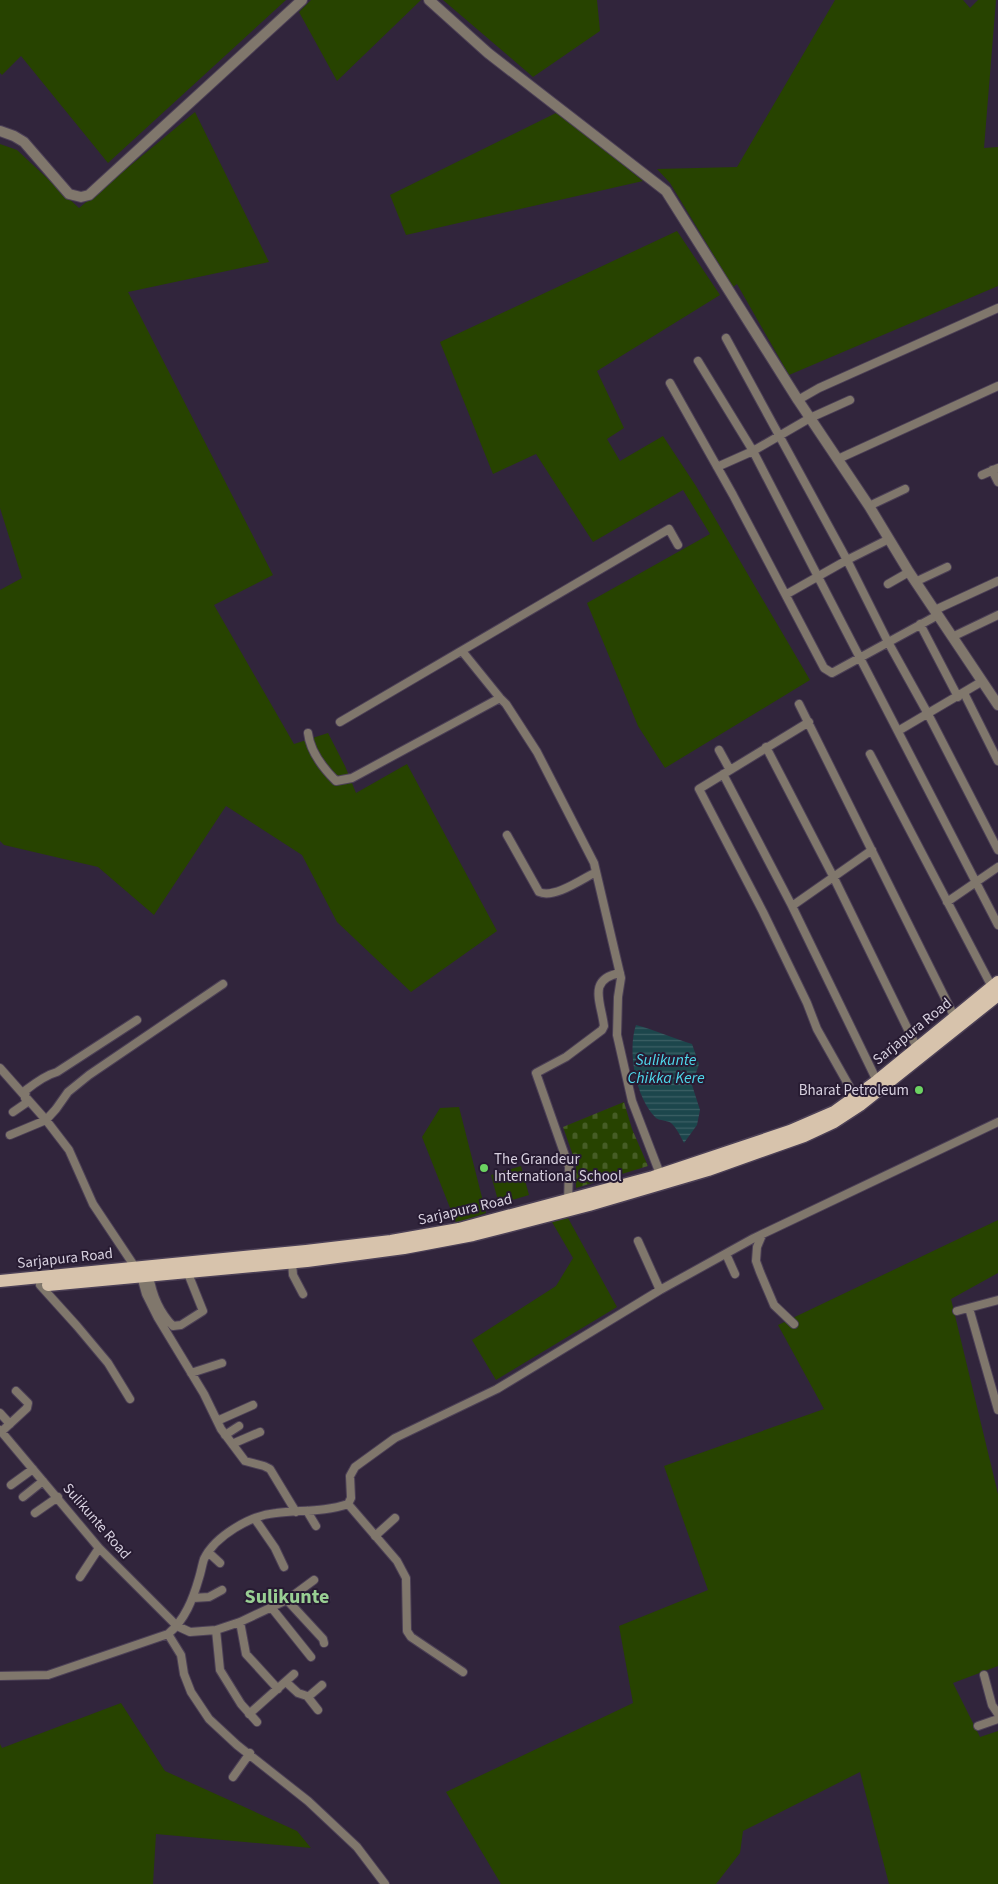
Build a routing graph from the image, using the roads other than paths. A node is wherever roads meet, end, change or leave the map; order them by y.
1 (302, 0) edge
2 (429, 0) edge
3 (0, 131) edge
4 (998, 308) edge
5 (726, 338) dead end
6 (698, 361) dead end
7 (670, 382) dead end
8 (998, 386) edge
9 (798, 400) junction
10 (850, 400) dead end
11 (810, 418) junction
12 (780, 436) junction
13 (753, 451) junction
14 (838, 459) junction
15 (717, 467) junction
16 (995, 469) edge
17 (982, 475) dead end
18 (998, 482) edge
19 (905, 489) dead end
20 (869, 506) junction
21 (889, 538) junction
22 (678, 545) dead end
23 (847, 560) junction
24 (947, 567) dead end
25 (909, 572) junction
26 (818, 577) junction
27 (998, 581) edge
28 (915, 582) junction
29 (888, 584) dead end
30 (787, 594) junction
31 (936, 612) junction
32 (998, 614) edge
33 (920, 624) junction
34 (952, 637) junction
35 (888, 642) junction
36 (462, 651) junction
37 (860, 657) junction
38 (981, 682) junction
39 (961, 695) junction
40 (500, 698) junction
41 (800, 704) dead end
42 (998, 705) edge
43 (928, 714) junction
44 (340, 722) dead end
45 (809, 722) junction
46 (898, 731) junction
47 (308, 733) dead end
48 (766, 746) junction
49 (719, 750) dead end
50 (870, 754) dead end
51 (998, 761) edge
52 (727, 772) junction
53 (507, 834) dead end
54 (872, 850) junction
55 (998, 850) edge
56 (998, 867) edge
57 (596, 872) junction
58 (834, 878) junction
59 (976, 881) junction
60 (947, 902) junction
61 (792, 906) junction
62 (998, 925) edge
63 (620, 973) junction
64 (223, 984) dead end
65 (996, 988) edge
66 (955, 1018) junction
67 (137, 1020) dead end
68 (919, 1052) junction
69 (0, 1068) edge
70 (877, 1081) junction
71 (27, 1100) junction
72 (857, 1101) junction
73 (13, 1112) dead end
74 (46, 1120) junction
75 (998, 1122) edge
76 (10, 1135) dead end
77 (660, 1174) junction
78 (568, 1205) junction
79 (762, 1235) junction
80 (638, 1241) dead end
81 (726, 1254) junction
82 (292, 1262) junction
83 (187, 1271) junction
84 (142, 1273) junction
85 (735, 1274) dead end
86 (0, 1281) edge
87 (40, 1285) junction
88 (0, 1289) edge
89 (660, 1290) junction
90 (303, 1294) dead end
91 (998, 1302) edge
92 (969, 1308) junction
93 (956, 1311) dead end
94 (794, 1324) dead end
95 (222, 1363) dead end
96 (191, 1373) junction
97 (16, 1391) dead end
98 (130, 1399) dead end
99 (253, 1405) dead end
100 (998, 1410) edge
101 (0, 1413) edge
102 (217, 1421) junction
103 (10, 1424) junction
104 (239, 1426) dead end
105 (1, 1431) edge
106 (260, 1432) dead end
107 (225, 1435) junction
108 (232, 1444) junction
109 (33, 1469) junction
110 (44, 1481) junction
111 (11, 1485) dead end
112 (23, 1497) dead end
113 (58, 1497) junction
114 (348, 1504) junction
115 (307, 1511) junction
116 (296, 1512) junction
117 (35, 1513) dead end
118 (395, 1518) dead end
119 (255, 1519) junction
120 (316, 1526) dead end
121 (375, 1536) junction
122 (99, 1548) junction
123 (208, 1552) junction
124 (220, 1562) dead end
125 (284, 1567) dead end
126 (80, 1576) dead end
127 (314, 1580) dead end
128 (222, 1590) dead end
129 (193, 1598) junction
130 (326, 1598) dead end
131 (287, 1600) junction
132 (271, 1607) junction
133 (240, 1622) junction
134 (177, 1626) junction
135 (216, 1630) junction
136 (168, 1634) junction
137 (324, 1643) dead end
138 (311, 1657) dead end
139 (463, 1672) dead end
140 (294, 1674) dead end
141 (984, 1675) dead end
142 (0, 1676) edge
143 (286, 1682) junction
144 (322, 1685) dead end
145 (278, 1689) junction
146 (308, 1697) junction
147 (318, 1710) dead end
148 (249, 1714) junction
149 (998, 1714) edge
150 (998, 1719) edge
151 (257, 1722) dead end
152 (978, 1726) dead end
153 (250, 1753) junction
154 (233, 1777) dead end
155 (386, 1884) edge

1 - 3 street
2 - 9 street
4 - 9 street
5 - 12 street
6 - 13 street
7 - 15 street
8 - 14 street
9 - 11 street
10 - 11 street
11 - 12 street
11 - 14 street
12 - 13 street
12 - 23 street
13 - 15 street
13 - 26 street
14 - 20 street
15 - 30 street
16 - 17 street
16 - 18 street
19 - 20 street
20 - 21 street
21 - 23 street
21 - 25 street
22 - 36 street
23 - 26 street
23 - 35 street
24 - 28 street
25 - 28 street
25 - 29 street
26 - 30 street
26 - 37 street
27 - 31 street
28 - 31 street
30 - 37 street
31 - 33 street
31 - 34 street
32 - 34 street
33 - 35 street
33 - 39 street
34 - 38 street
35 - 37 street
35 - 43 street
36 - 40 street
36 - 44 street
37 - 46 street
38 - 39 street
38 - 42 street
39 - 43 street
39 - 51 street
40 - 47 street
40 - 57 street
41 - 45 street
43 - 46 street
43 - 55 street
45 - 48 street
45 - 54 street
46 - 59 street
48 - 52 street
48 - 58 street
49 - 52 street
50 - 60 street
52 - 61 street
52 - 72 street
53 - 57 street
54 - 58 street
54 - 66 street
56 - 59 street
57 - 63 street
58 - 61 street
58 - 68 street
59 - 60 street
59 - 62 street
60 - 65 street
61 - 70 street
63 - 77 street
63 - 78 street
64 - 74 street
65 - 66 main road, Sarjapura Road
65 - 68 main road, Sarjapura Road
66 - 68 main road, Sarjapura Road
67 - 71 street
68 - 70 main road, Sarjapura Road
68 - 72 main road, Sarjapura Road
69 - 71 street
70 - 72 main road, Sarjapura Road
71 - 73 street
71 - 74 street
72 - 77 main road, Sarjapura Road
72 - 78 main road, Sarjapura Road
74 - 76 street
74 - 84 street
75 - 79 street
77 - 78 main road, Sarjapura Road
78 - 82 main road, Sarjapura Road
78 - 84 main road, Sarjapura Road
79 - 81 street
79 - 94 street
80 - 89 street
81 - 85 street
81 - 89 street
82 - 83 main road, Sarjapura Road
82 - 90 street
83 - 84 main road, Sarjapura Road
83 - 84 street
84 - 86 main road, Sarjapura Road
84 - 87 main road, Sarjapura Road
84 - 96 street
87 - 88 main road, Sarjapura Road
87 - 98 street
89 - 114 street
91 - 92 street
92 - 93 street
92 - 100 street
95 - 96 street
96 - 102 street
97 - 103 street
99 - 102 street
101 - 103 street
102 - 107 street
103 - 105 street
104 - 107 street
105 - 109 street, Sulikunte Road
106 - 108 street
107 - 108 street
108 - 116 street
109 - 110 street, Sulikunte Road
109 - 111 street
110 - 112 street
110 - 113 street, Sulikunte Road
113 - 117 street
113 - 122 street, Sulikunte Road
114 - 115 street
114 - 121 street
115 - 116 street
115 - 120 street
116 - 119 street
118 - 121 street
119 - 123 street
119 - 125 street
121 - 139 street
122 - 126 street
122 - 134 street, Sulikunte Road
123 - 124 street
123 - 129 street
127 - 131 street
128 - 129 street
129 - 134 street
130 - 131 street
131 - 132 street
131 - 137 street
132 - 133 street
132 - 138 street
133 - 135 street
133 - 145 street
134 - 135 street
134 - 136 street
135 - 148 street
136 - 142 street
136 - 153 street
140 - 143 street
141 - 149 street
143 - 145 street
143 - 146 street
144 - 146 street
145 - 148 street
146 - 147 street
148 - 151 street
150 - 152 street
153 - 154 street
153 - 155 street

